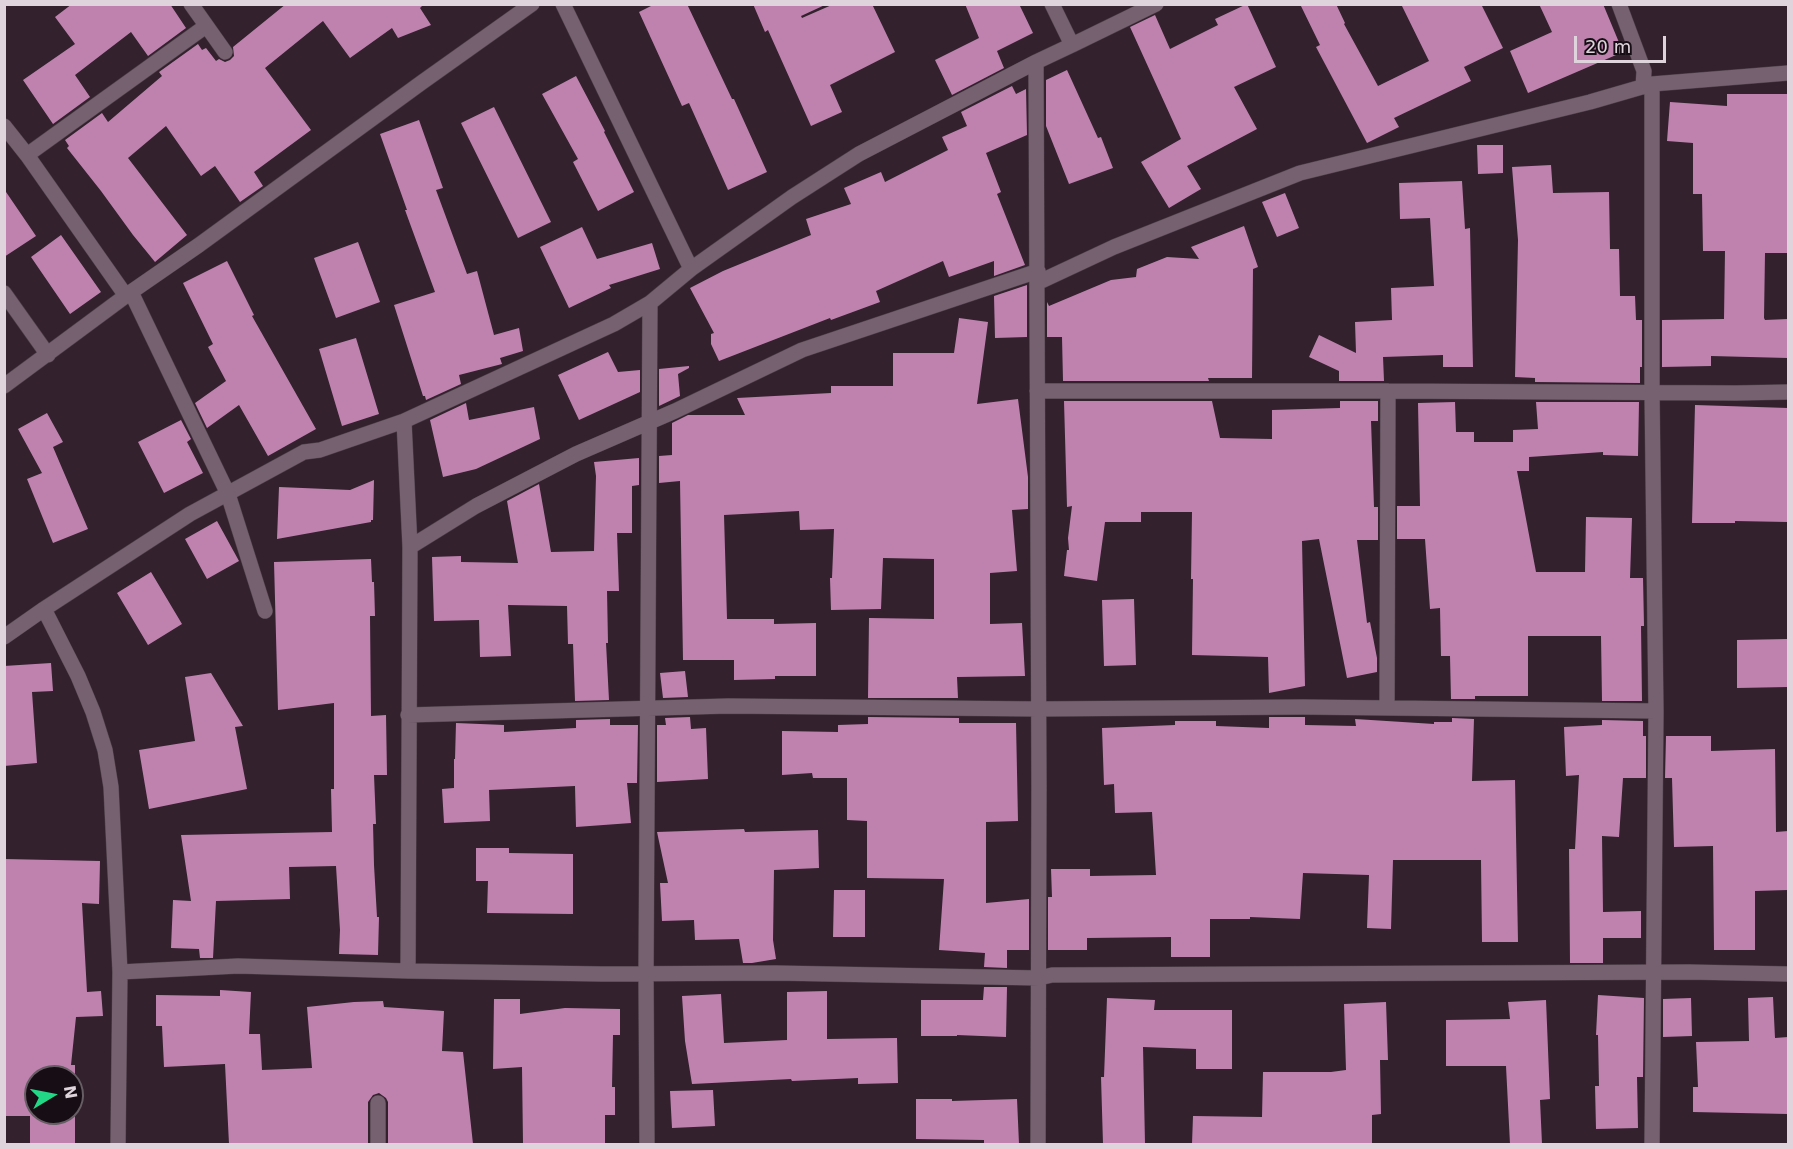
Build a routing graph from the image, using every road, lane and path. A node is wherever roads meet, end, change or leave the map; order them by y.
1 (191, 4) edge
2 (532, 4) edge
3 (563, 4) edge
4 (1052, 4) edge
5 (1156, 4) edge
6 (1618, 4) edge
7 (206, 26) junction
8 (1072, 45) junction
9 (225, 52) dead end
10 (1036, 62) junction
11 (1788, 73) edge
12 (1647, 85) junction
13 (4, 126) edge
14 (27, 154) junction
15 (691, 269) junction
16 (1038, 277) junction
17 (4, 293) edge
18 (129, 294) junction
19 (650, 303) junction
20 (48, 355) junction
21 (4, 386) edge
22 (1037, 391) junction
23 (1388, 391) junction
24 (1652, 392) junction
25 (1788, 392) edge
26 (404, 421) junction
27 (649, 423) junction
28 (228, 494) junction
29 (410, 547) junction
30 (44, 609) junction
31 (265, 611) dead end
32 (4, 638) edge
33 (648, 708) junction
34 (1386, 708) junction
35 (1038, 709) junction
36 (1656, 711) junction
37 (408, 715) junction
38 (408, 970) junction
39 (120, 972) junction
40 (1654, 972) junction
41 (646, 974) junction
42 (1788, 974) edge
43 (1039, 978) junction
44 (378, 1103) dead end
45 (118, 1144) edge
46 (378, 1144) edge
47 (647, 1144) edge
48 (1038, 1144) edge
49 (1652, 1144) edge

1 - 7 street
2 - 18 street
3 - 15 street
4 - 8 street
5 - 8 street
6 - 12 street
7 - 9 street
7 - 14 street
8 - 10 street
10 - 15 street
10 - 16 street
11 - 12 street
12 - 16 street
12 - 24 street
13 - 14 street
14 - 18 street
15 - 19 street
16 - 22 street
16 - 27 street
17 - 20 street
18 - 20 street
18 - 28 street
19 - 26 street
19 - 27 street
20 - 21 street
22 - 23 street
22 - 35 street
23 - 24 street
23 - 34 street
24 - 25 street
24 - 36 street
26 - 28 street
26 - 29 street
27 - 29 street
27 - 33 street
28 - 30 street
28 - 31 street
29 - 37 street
30 - 32 street
30 - 39 street
33 - 35 street
33 - 37 street
33 - 41 street
34 - 35 street
34 - 36 street
35 - 43 street
36 - 40 street
37 - 38 street
38 - 39 street
38 - 41 street
39 - 45 street
40 - 42 street
40 - 43 street
40 - 49 street
41 - 43 street
41 - 47 street
43 - 48 street
44 - 46 street

